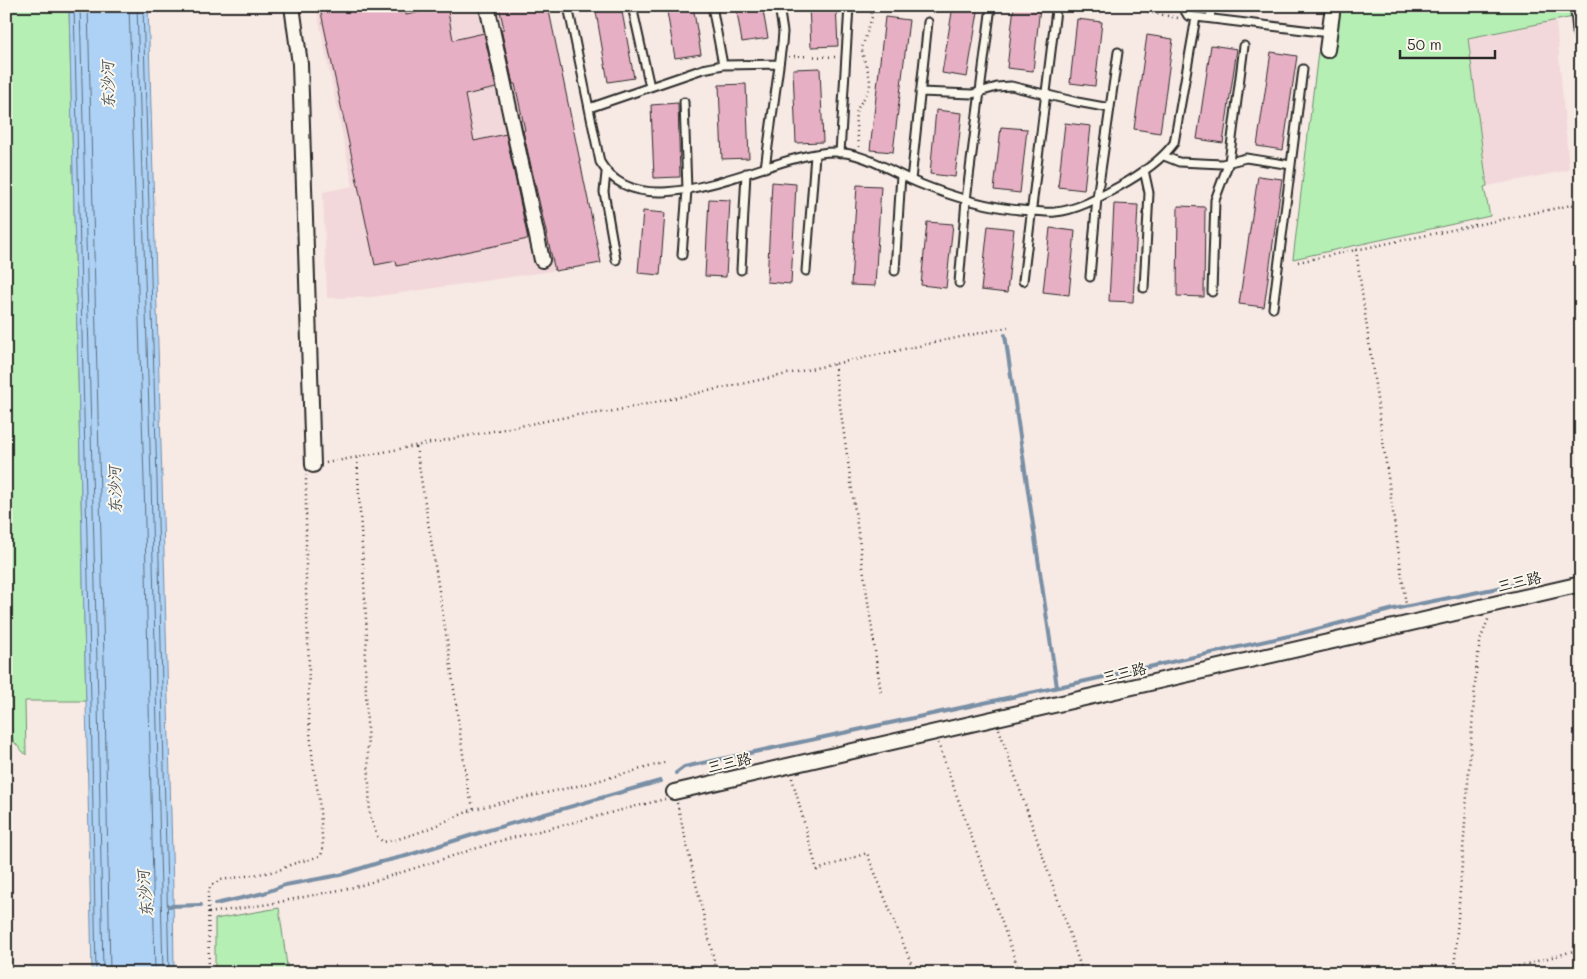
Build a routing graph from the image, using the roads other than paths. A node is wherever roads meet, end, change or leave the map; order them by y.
1 (292, 6) edge
2 (487, 6) edge
3 (568, 6) edge
4 (632, 6) edge
5 (712, 6) edge
6 (779, 6) edge
7 (850, 6) edge
8 (991, 6) edge
9 (1182, 6) edge
10 (1212, 6) edge
11 (1333, 6) edge
12 (1578, 6) edge
13 (1056, 10) dead end
14 (1192, 16) junction
15 (1210, 18) junction
16 (928, 22) dead end
17 (1329, 33) junction
18 (1581, 36) edge
19 (1244, 46) dead end
20 (1327, 50) dead end
21 (1118, 52) dead end
22 (780, 64) junction
23 (723, 65) junction
24 (1303, 69) dead end
25 (650, 87) junction
26 (920, 92) junction
27 (980, 92) junction
28 (1046, 95) junction
29 (684, 102) dead end
30 (589, 108) junction
31 (1110, 108) junction
32 (840, 153) junction
33 (815, 155) junction
34 (1164, 156) junction
35 (1229, 162) junction
36 (1291, 165) junction
37 (765, 168) junction
38 (1144, 170) junction
39 (606, 173) junction
40 (746, 173) junction
41 (901, 175) junction
42 (911, 180) junction
43 (687, 190) junction
44 (1097, 198) junction
45 (966, 200) junction
46 (1031, 211) junction
47 (682, 255) dead end
48 (542, 260) dead end
49 (616, 260) dead end
50 (741, 270) dead end
51 (806, 271) dead end
52 (895, 271) dead end
53 (1090, 278) dead end
54 (1022, 281) dead end
55 (958, 283) dead end
56 (1144, 288) dead end
57 (1212, 292) dead end
58 (1273, 308) dead end
59 (313, 464) road end
60 (1581, 584) edge
61 (675, 794) road end

1 - 59 street
2 - 48 street
3 - 30 lane
4 - 25 lane
5 - 23 lane
6 - 22 lane
7 - 32 lane
8 - 27 lane
9 - 14 lane
10 - 15 lane
11 - 17 street
12 - 18 street
13 - 28 lane
14 - 15 lane
14 - 34 lane
15 - 17 lane
16 - 26 lane
17 - 20 street
19 - 35 lane
21 - 31 lane
22 - 23 lane
22 - 37 lane
23 - 25 lane
24 - 36 lane
25 - 30 lane
26 - 27 lane
26 - 42 lane
27 - 28 lane
27 - 45 lane
28 - 31 lane
28 - 46 lane
29 - 43 lane
30 - 39 lane
31 - 44 lane
32 - 33 lane
32 - 41 lane
33 - 37 lane
33 - 51 lane
34 - 35 lane
34 - 38 lane
35 - 36 lane
35 - 57 lane
36 - 58 lane
37 - 40 lane
38 - 44 lane
38 - 56 lane
39 - 43 lane
39 - 49 lane
40 - 43 lane
40 - 50 lane
41 - 42 lane
41 - 52 lane
42 - 45 lane
43 - 47 lane
44 - 46 lane
44 - 53 lane
45 - 46 lane
45 - 55 lane
46 - 54 lane
60 - 61 street, 三三路

